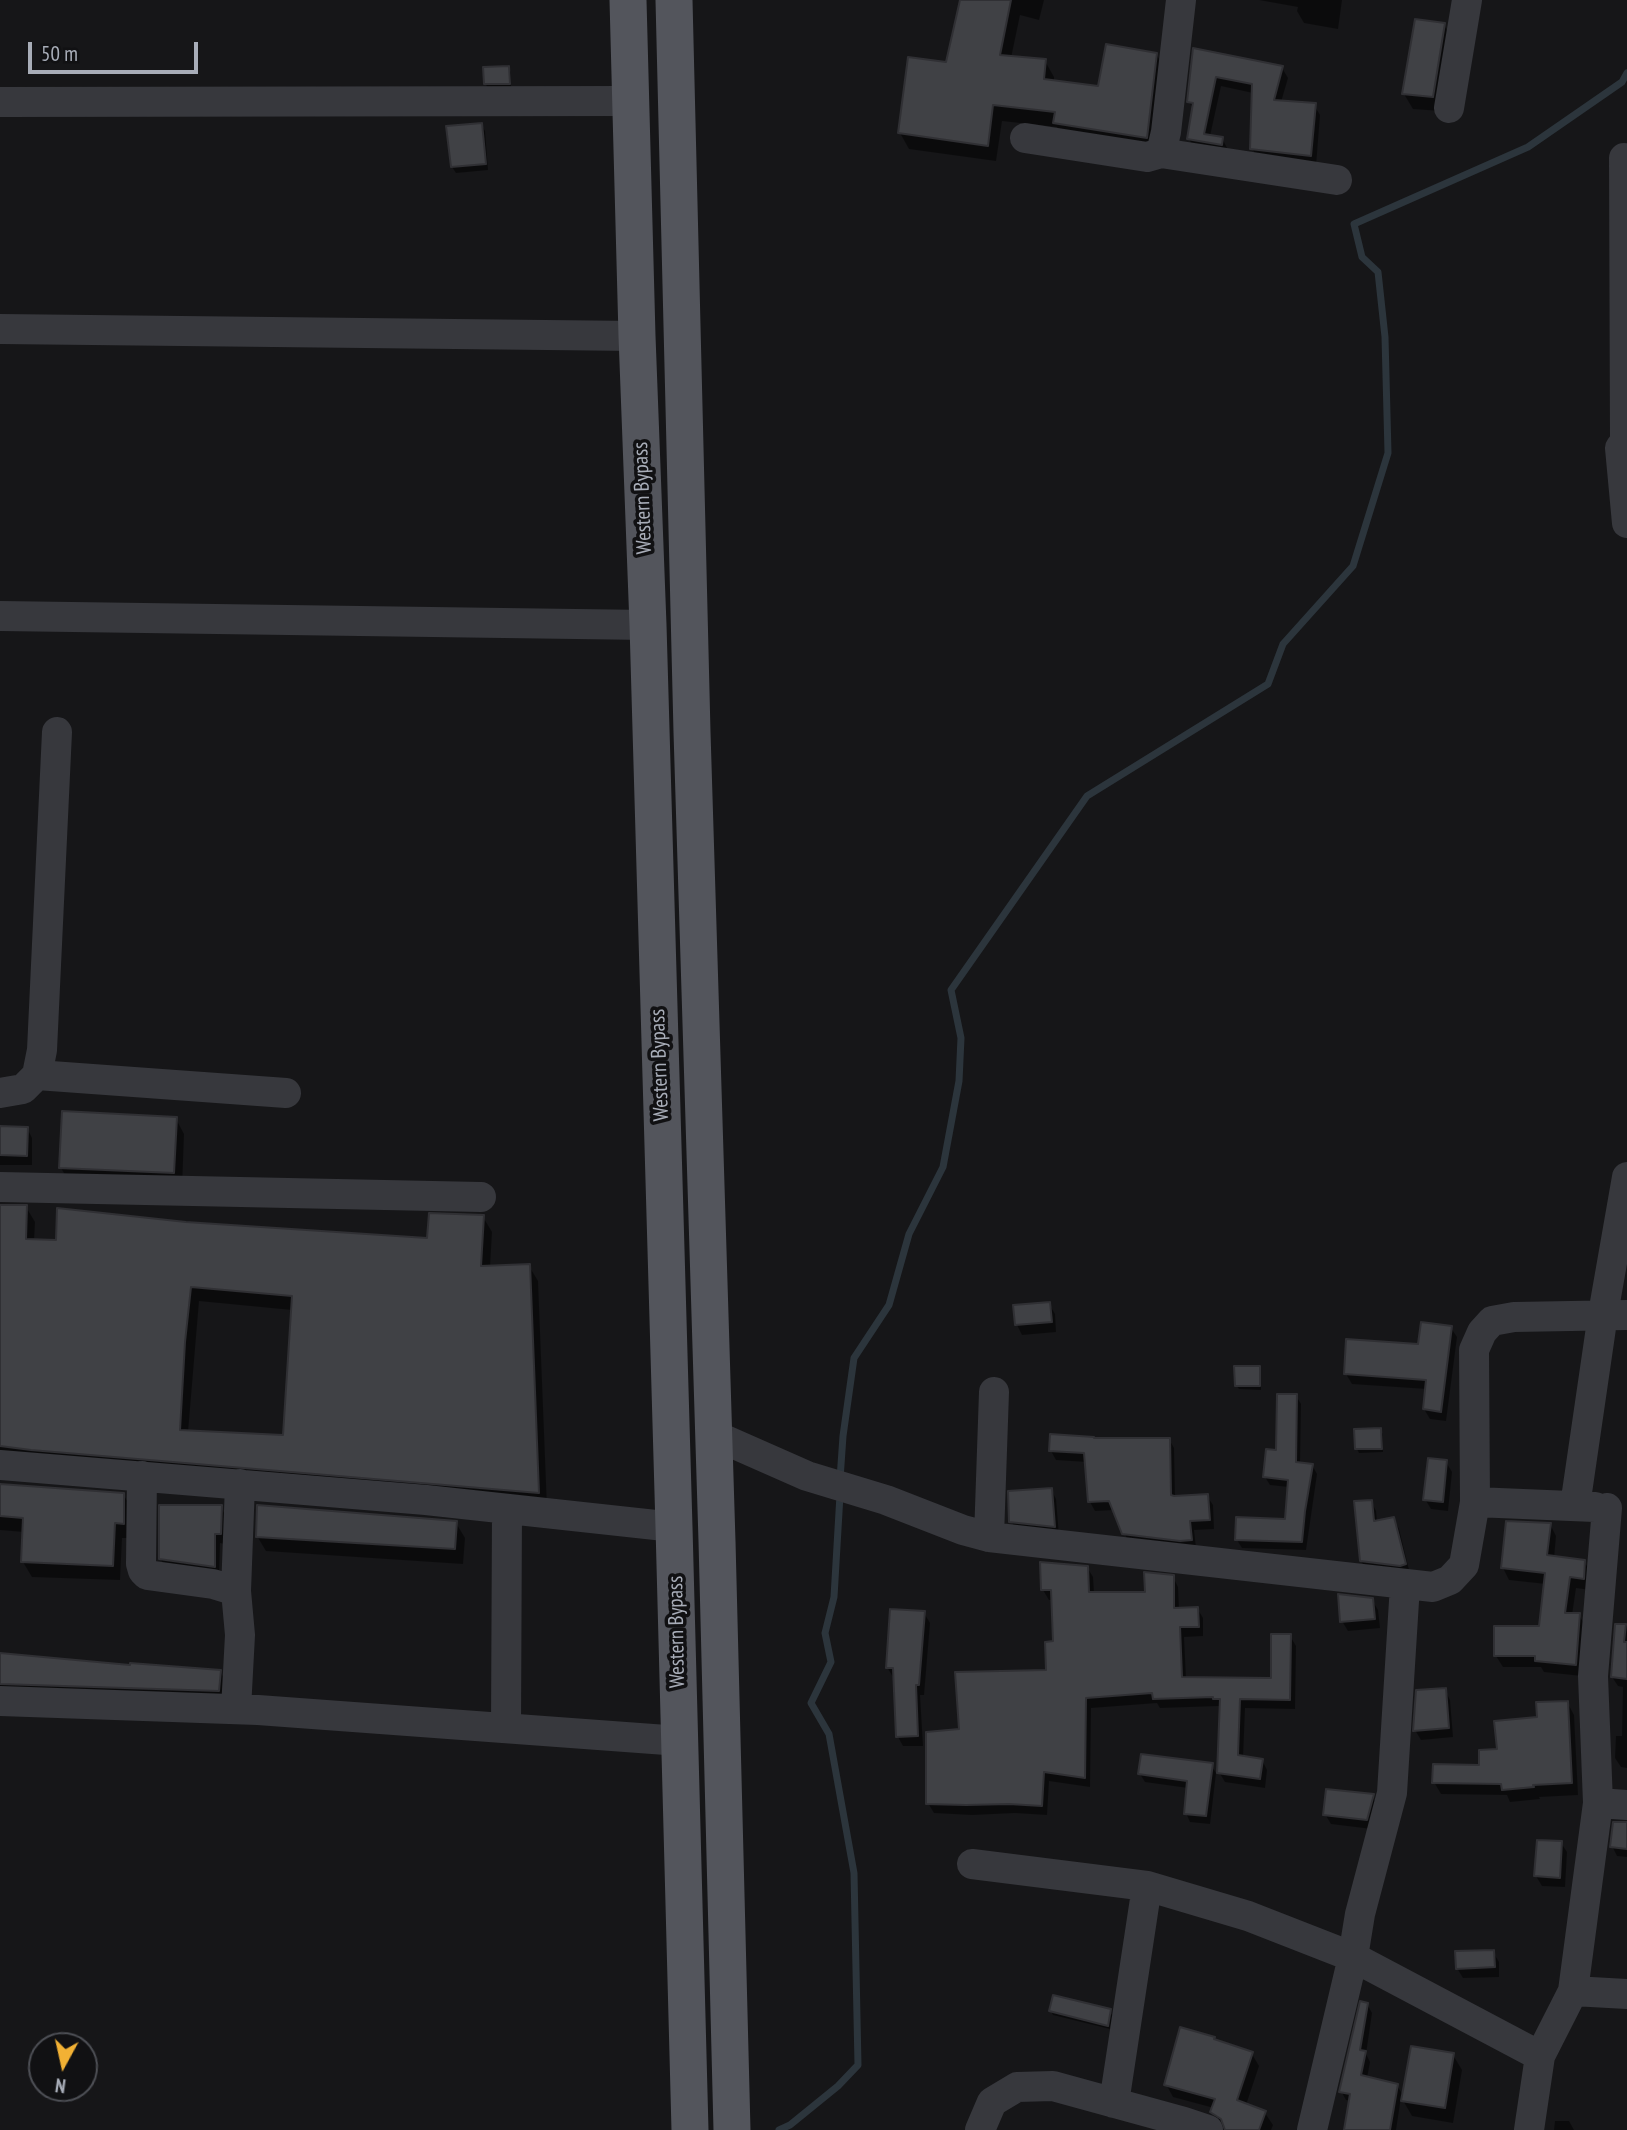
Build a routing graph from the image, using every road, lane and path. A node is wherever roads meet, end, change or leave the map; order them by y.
1 (628, 0) edge
2 (674, 0) edge
3 (1181, 0) edge
4 (1467, 0) edge
5 (631, 101) junction
6 (0, 102) edge
7 (1449, 108) dead end
8 (1025, 138) dead end
9 (1161, 153) junction
10 (1624, 158) dead end
11 (1337, 180) dead end
12 (0, 330) edge
13 (637, 336) junction
14 (1626, 440) edge
15 (1627, 523) edge
16 (0, 616) edge
17 (648, 625) junction
18 (57, 732) dead end
19 (37, 1075) junction
20 (0, 1093) edge
21 (286, 1093) dead end
22 (1627, 1177) edge
23 (0, 1187) edge
24 (481, 1197) dead end
25 (1615, 1315) edge
26 (994, 1392) dead end
27 (714, 1436) junction
28 (0, 1465) edge
29 (142, 1476) junction
30 (240, 1484) junction
31 (1475, 1502) junction
32 (1575, 1506) junction
33 (1617, 1508) edge
34 (507, 1509) junction
35 (674, 1527) junction
36 (989, 1537) junction
37 (1405, 1585) junction
38 (236, 1591) junction
39 (0, 1701) edge
40 (236, 1709) junction
41 (506, 1728) junction
42 (680, 1741) junction
43 (1613, 1804) edge
44 (972, 1864) dead end
45 (1147, 1886) junction
46 (1353, 1958) junction
47 (1573, 1991) junction
48 (1627, 1994) edge
49 (1540, 2056) junction
50 (1114, 2103) junction
51 (732, 2128) edge
52 (688, 2130) edge
53 (981, 2130) edge
54 (1208, 2130) edge
55 (1312, 2130) edge
56 (1529, 2130) edge

1 - 5 main road, Western Bypass
2 - 27 main road, Western Bypass
3 - 9 street
4 - 7 street
5 - 6 street
5 - 13 main road, Western Bypass
8 - 9 street
9 - 11 street
10 - 14 street
12 - 13 street
13 - 17 main road, Western Bypass
14 - 15 street
16 - 17 street
17 - 35 main road, Western Bypass
18 - 19 street
19 - 20 street
19 - 21 street
22 - 25 street
23 - 24 street
25 - 31 street
25 - 32 street
26 - 36 street
27 - 36 street
27 - 51 main road, Western Bypass
28 - 29 street
29 - 30 street
29 - 38 street
30 - 34 street
30 - 38 street
31 - 32 street
31 - 37 street
32 - 33 street
33 - 43 street
34 - 35 street
34 - 41 street
35 - 42 main road, Western Bypass
36 - 37 street
37 - 46 street
38 - 40 street
39 - 40 street
40 - 41 street
41 - 42 street
42 - 52 main road, Western Bypass
43 - 47 street
44 - 45 street
45 - 46 street
45 - 50 street
46 - 49 street
46 - 55 street
47 - 48 street
47 - 49 street
49 - 56 street
50 - 53 street
50 - 54 street

